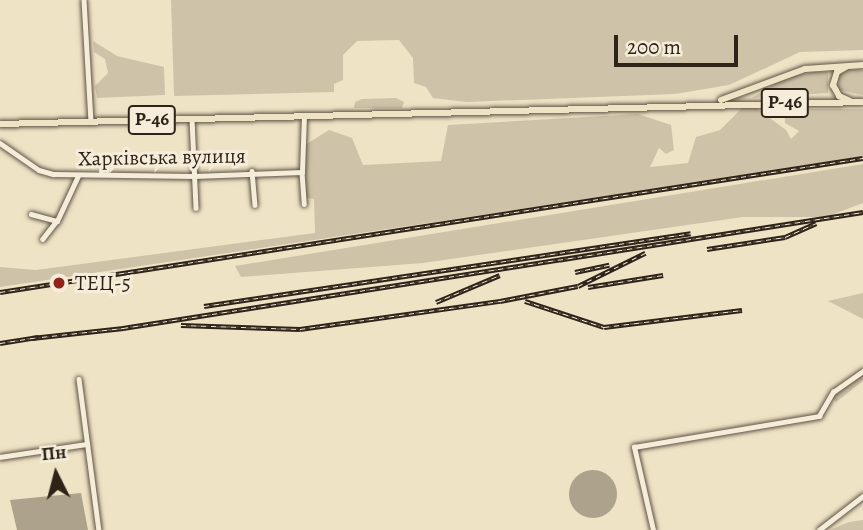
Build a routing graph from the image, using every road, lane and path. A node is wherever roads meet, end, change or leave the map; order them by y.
1 (84, 0) edge
2 (855, 65) junction
3 (863, 65) edge
4 (860, 102) edge
5 (708, 103) junction
6 (304, 115) junction
7 (192, 119) junction
8 (91, 121) junction
9 (0, 124) edge
10 (0, 143) edge
11 (252, 172) junction
12 (302, 172) junction
13 (78, 176) junction
14 (194, 176) junction
15 (304, 204) dead end
16 (255, 205) dead end
17 (196, 208) dead end
18 (31, 214) dead end
19 (57, 221) junction
20 (43, 239) dead end
21 (863, 370) edge
22 (79, 379) dead end
23 (87, 444) junction
24 (0, 457) edge
25 (863, 496) edge
26 (99, 530) edge
27 (653, 530) edge
28 (819, 530) edge

1 - 8 street
2 - 3 main road, Р-46
2 - 4 main road
2 - 5 main road, Р-46
4 - 5 main road, Р-46
5 - 6 main road, Р-46
6 - 7 main road, Р-46
6 - 12 street
7 - 8 main road, Р-46
7 - 14 street
8 - 9 main road, Р-46
10 - 13 street, Харківська вулиця
11 - 12 street, Харківська вулиця
11 - 14 street, Харківська вулиця
11 - 16 street
12 - 15 street
13 - 14 street, Харківська вулиця
13 - 19 street
14 - 17 street
18 - 19 street
19 - 20 street
21 - 27 street
22 - 23 street
23 - 24 street
23 - 26 street
25 - 28 street

